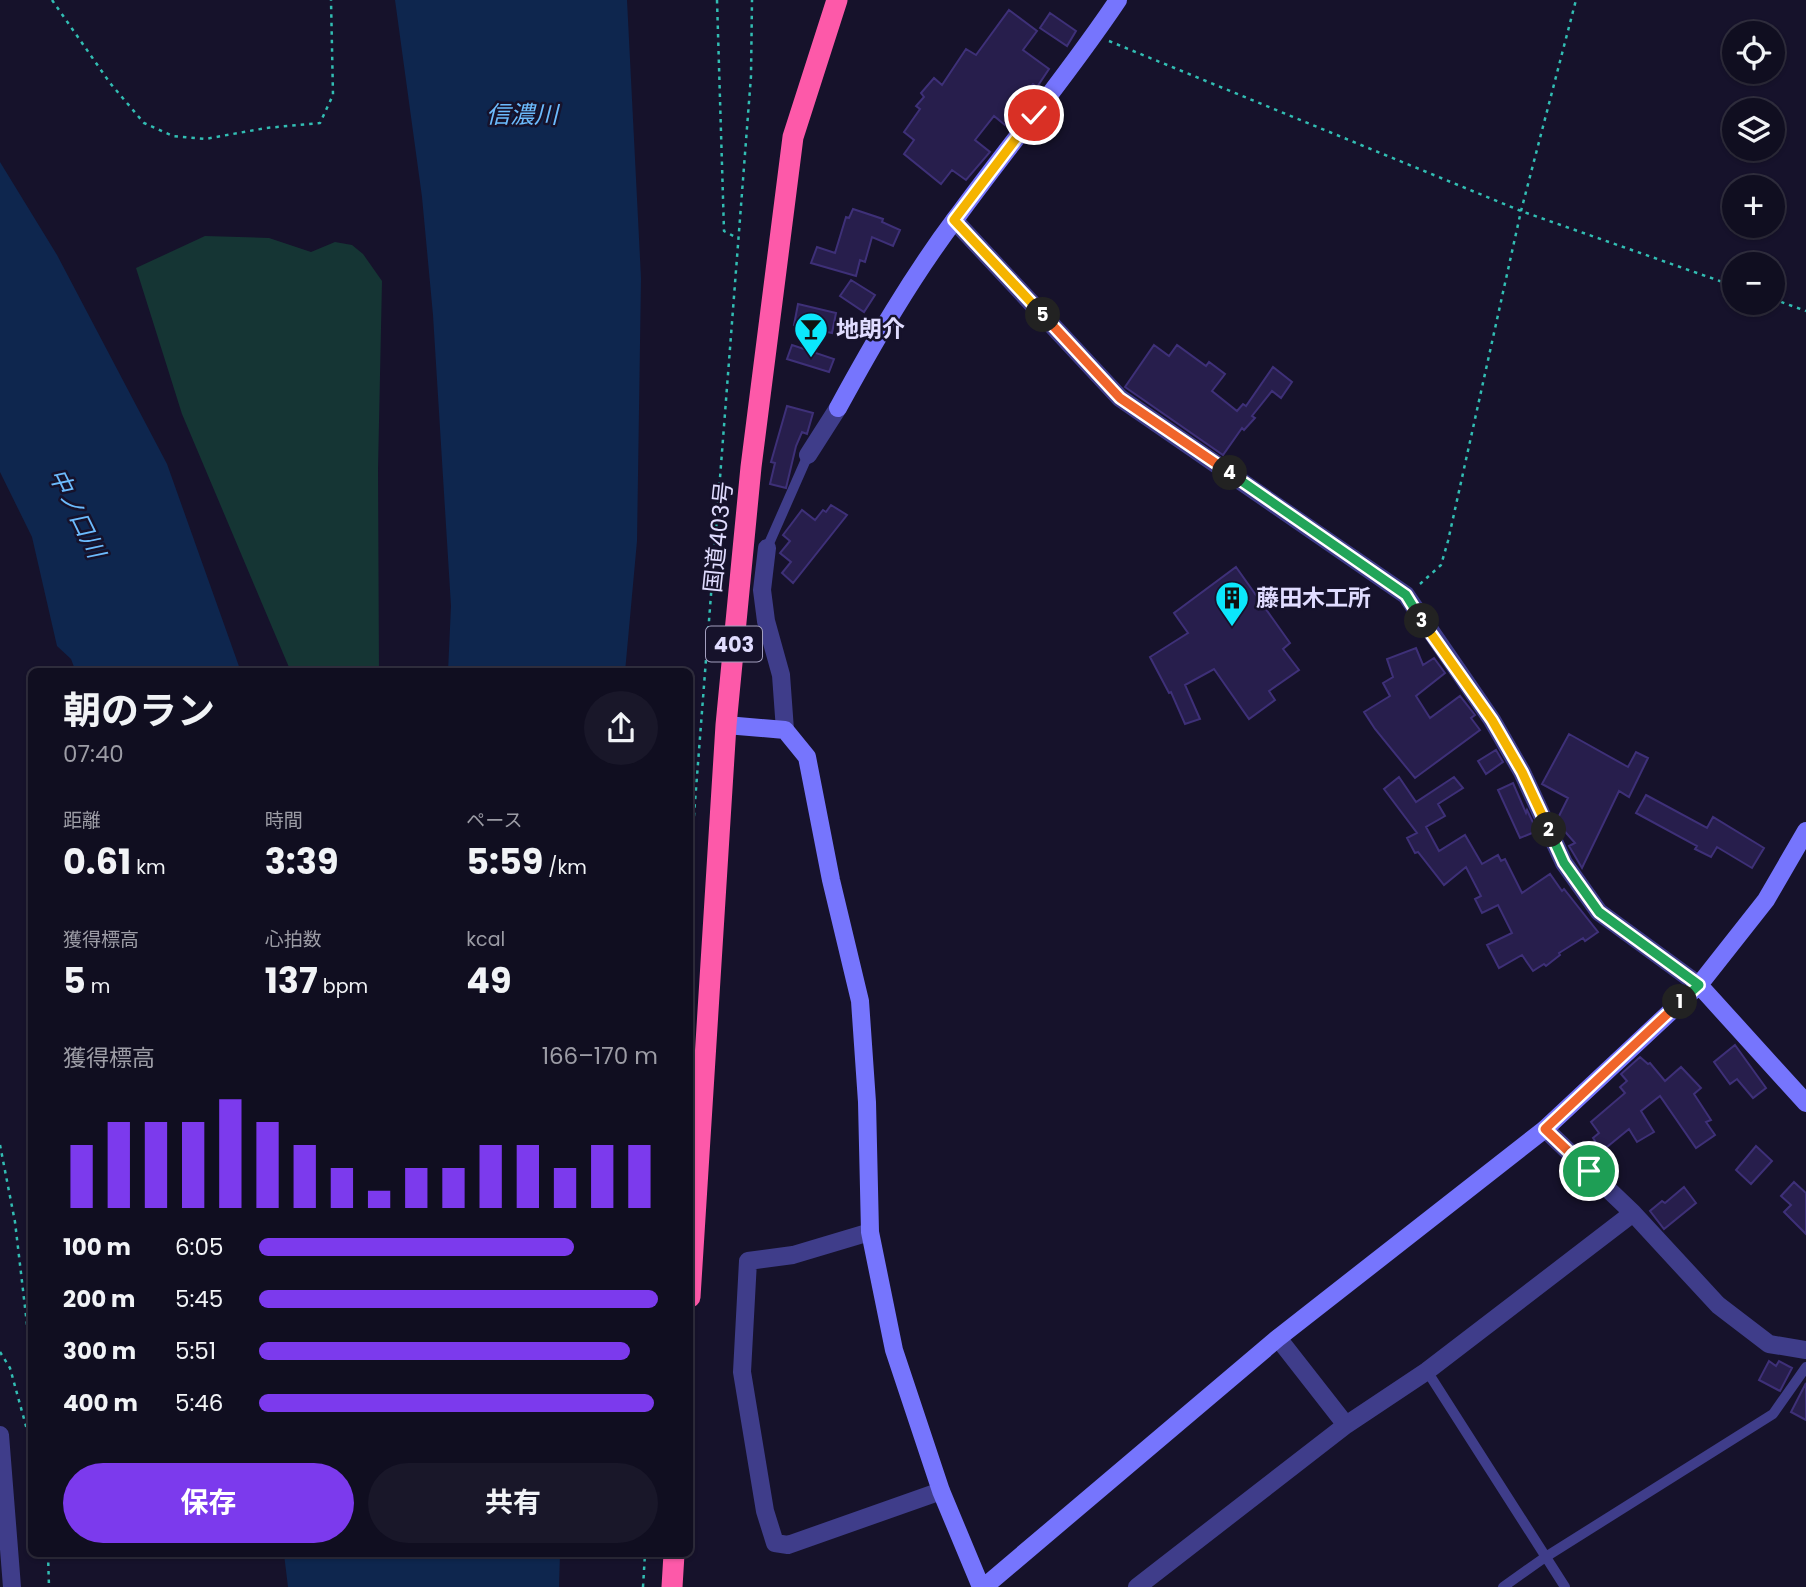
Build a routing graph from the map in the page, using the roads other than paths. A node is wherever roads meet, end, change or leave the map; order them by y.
1 (837, 0) edge
2 (1118, 0) edge
3 (954, 220) junction
4 (808, 455) joint
5 (766, 548) joint
6 (726, 724) junction
7 (785, 730) junction
8 (1806, 831) edge
9 (1699, 985) junction
10 (1806, 1103) edge
11 (1545, 1129) junction
12 (1633, 1213) junction
13 (870, 1232) junction
14 (693, 1249) edge
15 (1278, 1338) junction
16 (1806, 1350) edge
17 (1806, 1367) edge
18 (1427, 1371) junction
19 (1346, 1425) junction
20 (0, 1435) edge
21 (941, 1491) junction
22 (674, 1557) edge
23 (1545, 1559) junction
24 (12, 1587) edge
25 (672, 1587) edge
26 (982, 1587) edge
27 (1137, 1587) edge
28 (1503, 1587) edge
29 (1565, 1587) edge

1 - 6 highway, 国道403号 / 403
2 - 3 street
3 - 4 street
3 - 9 street
4 - 5 lane
5 - 7 street
6 - 7 street
6 - 14 highway, 国道403号 / 403
7 - 13 street
8 - 9 street
9 - 10 street
9 - 11 street
11 - 12 street
11 - 15 street
12 - 16 street
12 - 18 street
13 - 21 street
13 - 21 street
15 - 19 street
15 - 26 street
17 - 23 lane
18 - 19 street
18 - 23 lane
19 - 27 street
20 - 24 street
21 - 26 street
22 - 25 highway
23 - 28 lane
23 - 29 lane

